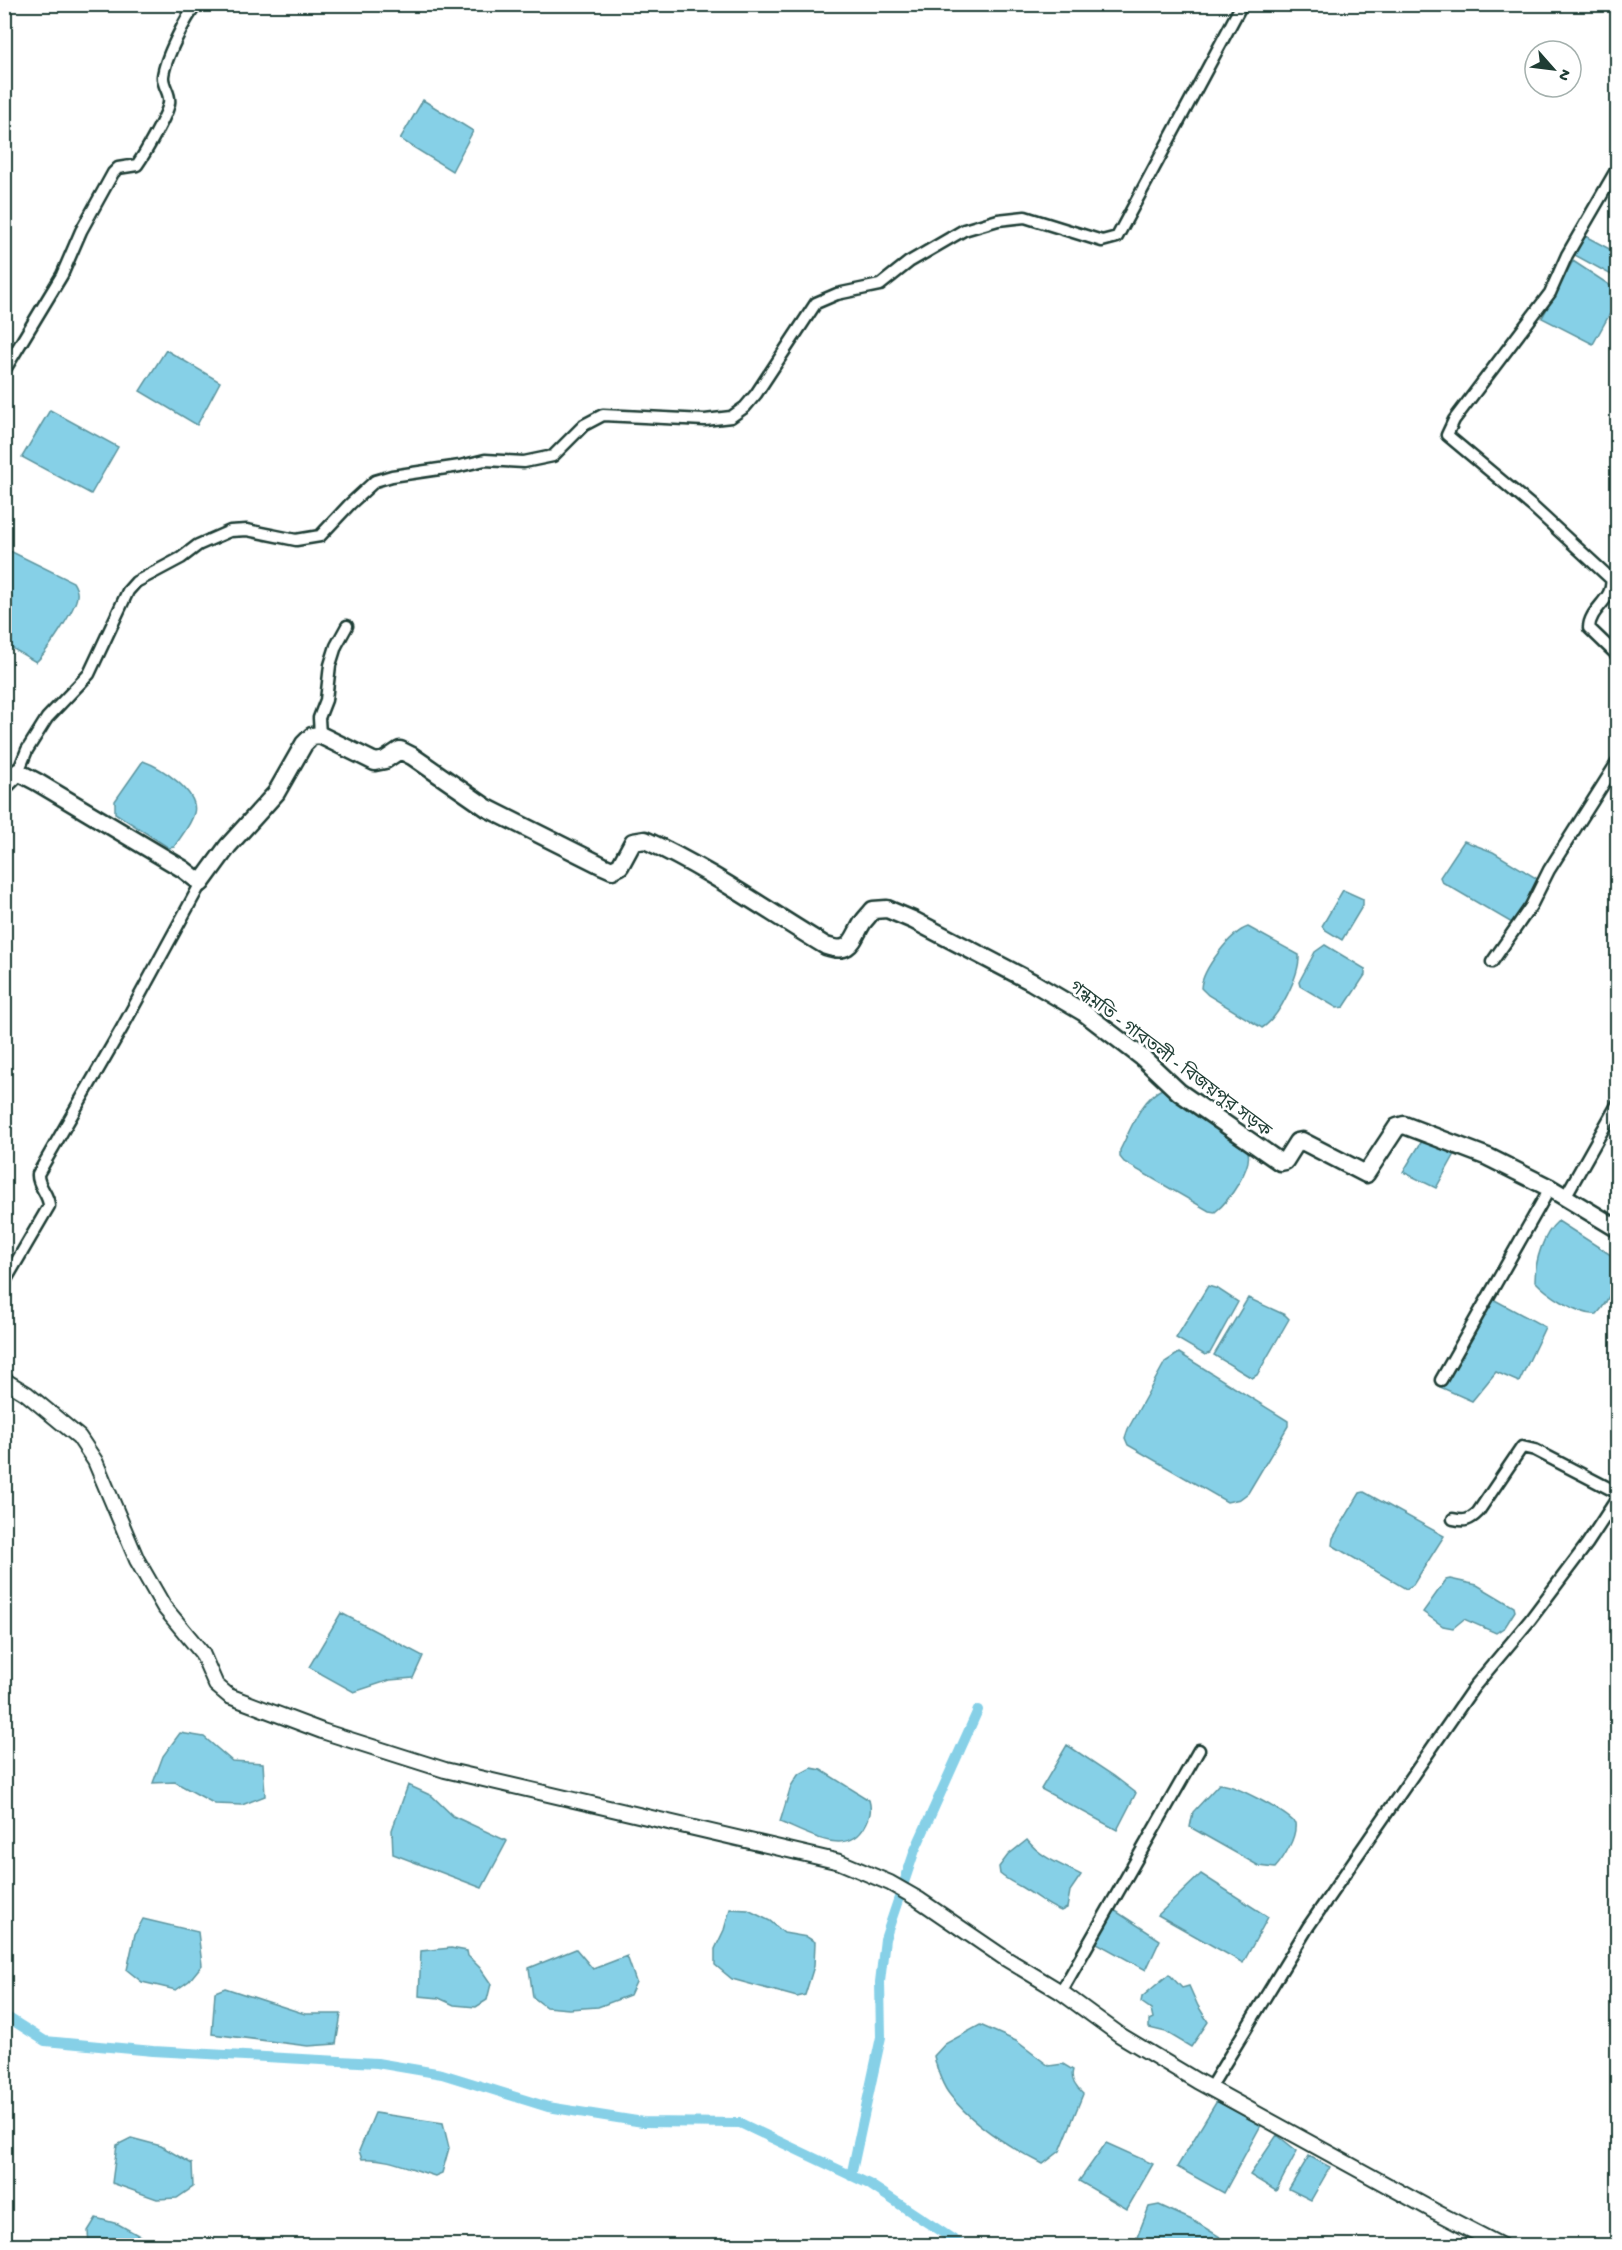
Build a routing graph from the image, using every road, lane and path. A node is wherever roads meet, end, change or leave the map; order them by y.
1 (197, 4) edge
2 (1242, 4) edge
3 (1617, 167) edge
4 (4, 371) edge
5 (347, 626) dead end
6 (1617, 656) edge
7 (320, 735) junction
8 (1617, 761) edge
9 (18, 772) junction
10 (4, 786) edge
11 (201, 883) junction
12 (1491, 962) dead end
13 (1617, 1103) edge
14 (1550, 1188) junction
15 (1565, 1197) junction
16 (1617, 1229) edge
17 (4, 1283) edge
18 (4, 1380) edge
19 (1441, 1380) dead end
20 (1617, 1495) edge
21 (1453, 1519) dead end
22 (1199, 1750) dead end
23 (1061, 1992) junction
24 (1210, 2088) junction
25 (1502, 2246) edge

1 - 4 street
2 - 9 street
3 - 6 street
5 - 7 street
7 - 11 main road
7 - 14 main road, গন্ধমতি - গাবতলী - বিজয়পুর সড়ক
8 - 12 street
9 - 10 main road
9 - 11 main road
11 - 17 street
13 - 15 street
14 - 15 main road, গন্ধমতি - গাবতলী - বিজয়পুর সড়ক
14 - 19 street
15 - 16 main road, গন্ধমতি - গাবতলী - বিজয়পুর সড়ক
18 - 23 street
20 - 21 street
20 - 24 street
22 - 23 street
23 - 24 street
24 - 25 street

